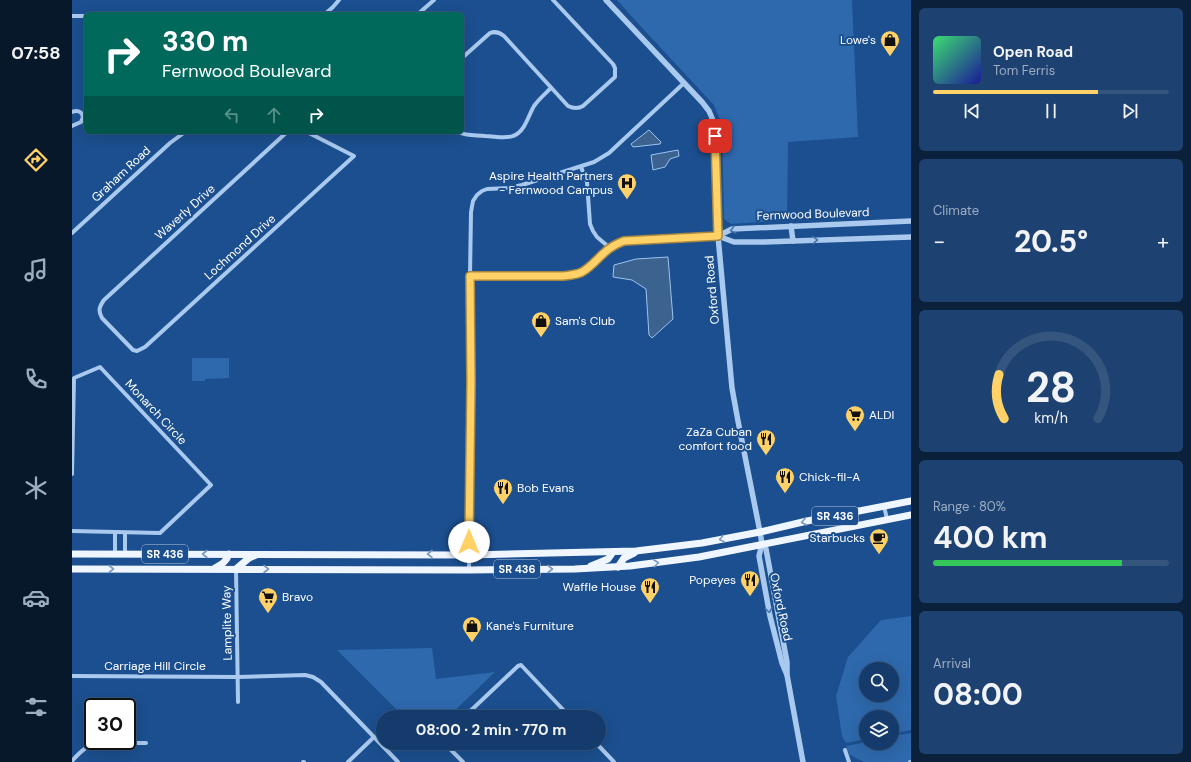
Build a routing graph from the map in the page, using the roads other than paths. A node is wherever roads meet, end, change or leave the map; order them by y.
1 (339, 0) edge
2 (434, 0) edge
3 (553, 0) edge
4 (562, 0) edge
5 (606, 0) edge
6 (557, 4) junction
7 (327, 12) edge
8 (420, 12) edge
9 (72, 16) edge
10 (84, 16) edge
11 (464, 56) edge
12 (684, 83) junction
13 (551, 88) junction
14 (72, 112) edge
15 (72, 126) edge
16 (182, 134) edge
17 (285, 134) edge
18 (312, 134) edge
19 (463, 134) edge
20 (581, 167) junction
21 (911, 221) edge
22 (791, 226) junction
23 (72, 233) edge
24 (718, 236) junction
25 (911, 237) edge
26 (793, 241) junction
27 (610, 248) junction
28 (470, 276) junction
29 (137, 351) joint
30 (73, 377) edge
31 (72, 474) edge
32 (911, 501) edge
33 (884, 506) junction
34 (911, 515) edge
35 (887, 519) junction
36 (72, 531) edge
37 (125, 532) junction
38 (760, 532) junction
39 (115, 533) junction
40 (762, 544) junction
41 (636, 551) junction
42 (613, 552) junction
43 (72, 554) edge
44 (115, 554) junction
45 (125, 554) junction
46 (229, 554) junction
47 (258, 554) junction
48 (469, 555) junction
49 (618, 567) junction
50 (585, 568) junction
51 (72, 569) edge
52 (213, 569) junction
53 (236, 569) junction
54 (469, 570) junction
55 (72, 676) edge
56 (238, 677) junction
57 (238, 702) dead end
58 (471, 710) edge
59 (563, 710) edge
60 (374, 737) junction
61 (146, 743) dead end
62 (451, 750) edge
63 (603, 750) edge
64 (845, 750) dead end
65 (72, 761) edge
66 (348, 762) edge
67 (398, 762) edge
68 (463, 762) edge
69 (614, 762) edge
70 (803, 762) edge
71 (849, 762) edge

1 - 7 street
2 - 8 street
3 - 6 street
4 - 6 street
5 - 12 street, Oxford Road
6 - 13 street
9 - 10 street
11 - 13 street
12 - 20 street
12 - 24 street, Oxford Road
13 - 19 street
14 - 15 street
16 - 23 street, Graham Road
17 - 29 street, Waverly Drive
18 - 29 street, Lochmond Drive
20 - 27 street
20 - 28 street
21 - 22 street, Fernwood Boulevard
22 -> 24 street, Fernwood Boulevard
22 - 26 street
24 - 26 street, Fernwood Boulevard
24 - 27 street, Fernwood Boulevard
24 - 38 street, Oxford Road
26 -> 25 street, Fernwood Boulevard
27 - 28 street, Fernwood Boulevard
28 - 48 street
30 - 31 street, Monarch Circle
30 - 37 street, Monarch Circle
32 - 33 main road, SR 436
33 - 35 street
33 -> 38 main road, SR 436
34 - 35 main road, SR 436
35 - 40 main road, SR 436
36 - 39 street, Monarch Circle
37 - 39 street, Monarch Circle
37 - 45 street
38 - 40 street, Oxford Road
38 -> 41 main road, SR 436
39 - 44 street
49 -> 40 main road, SR 436
40 - 70 street, Oxford Road
41 - 42 main road, SR 436
41 - 49 main road
42 - 48 main road, SR 436
42 - 50 main road
43 - 44 main road, SR 436
44 - 45 main road, SR 436
46 -> 45 main road, SR 436
46 - 47 main road, SR 436
46 - 52 main road
48 -> 47 main road, SR 436
47 - 53 main road
48 - 54 street
49 - 50 main road, SR 436
54 -> 50 main road, SR 436
51 -> 52 main road, SR 436
52 - 53 main road, SR 436
53 -> 54 main road, SR 436
53 - 56 street, Lamplite Way
55 - 56 street, Carriage Hill Circle
56 - 57 street, Lamplite Way
56 - 60 street, Carriage Hill Circle
58 - 59 street
60 - 66 street
60 - 67 street, Carriage Hill Circle
61 - 65 street
62 - 68 street
63 - 69 street
64 - 71 street

